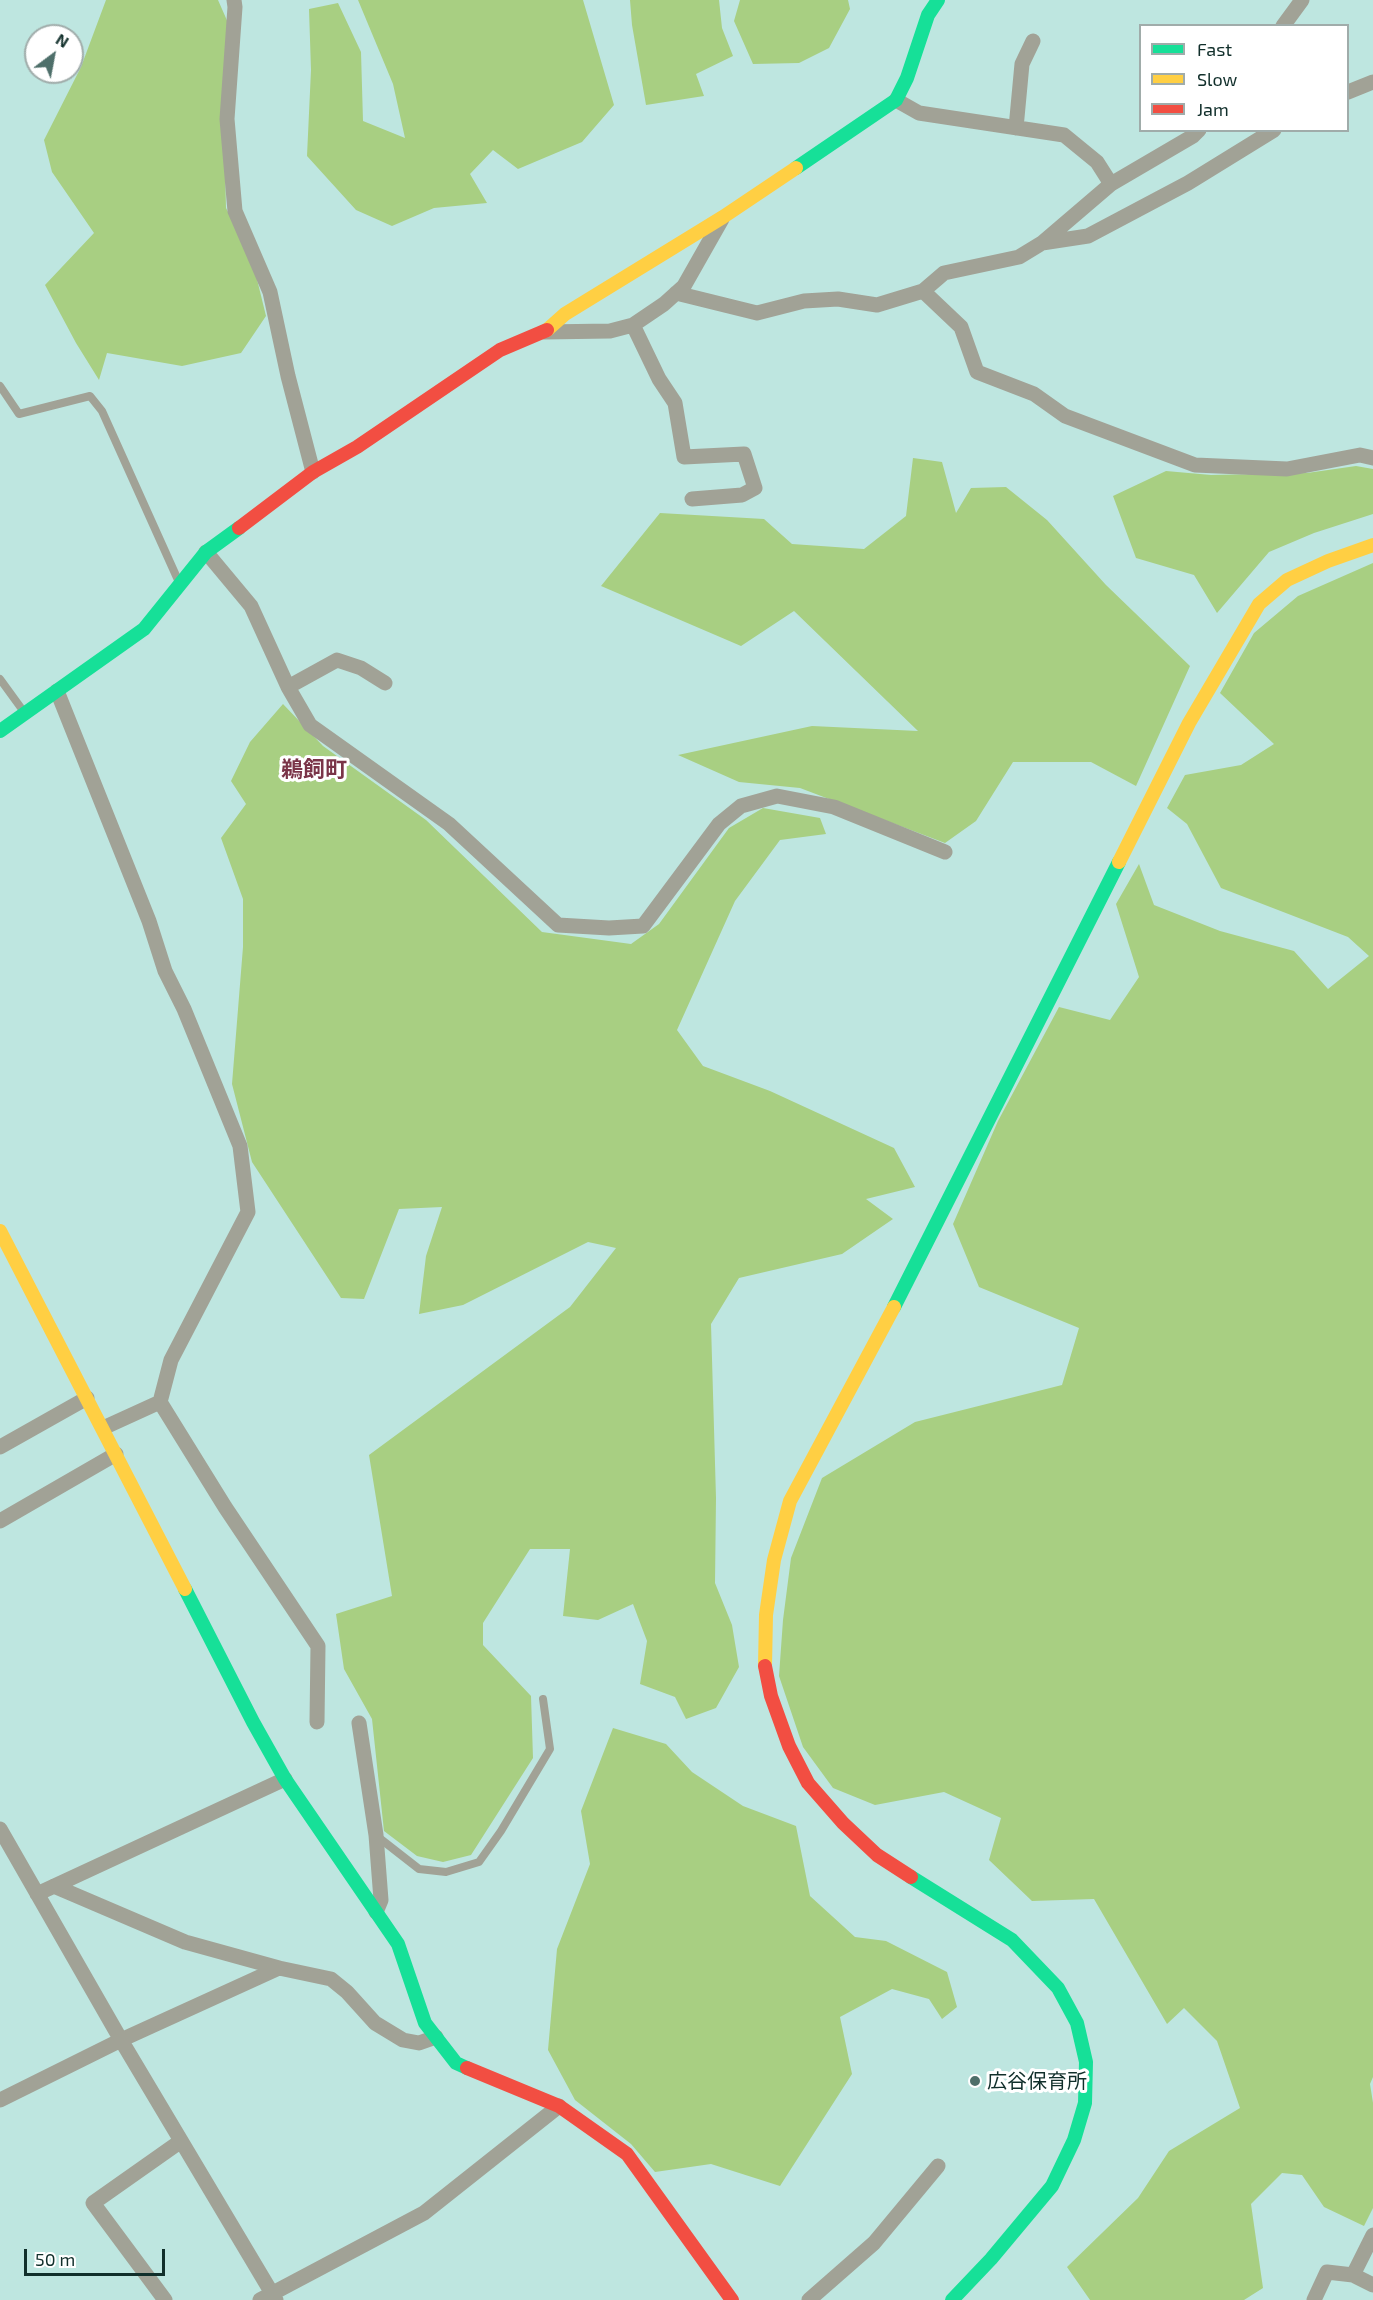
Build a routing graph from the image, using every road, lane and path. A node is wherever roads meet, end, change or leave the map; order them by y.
1 (234, 0) edge
2 (938, 0) edge
3 (1302, 0) edge
4 (1284, 24) edge
5 (1033, 41) dead end
6 (1373, 82) edge
7 (1349, 91) edge
8 (896, 100) junction
9 (1016, 128) junction
10 (1197, 132) edge
11 (1271, 132) edge
12 (1111, 184) junction
13 (723, 217) junction
14 (1042, 243) junction
15 (923, 291) junction
16 (676, 293) junction
17 (633, 325) junction
18 (544, 332) junction
19 (0, 386) edge
20 (1373, 458) edge
21 (313, 472) junction
22 (692, 499) dead end
23 (1373, 545) edge
24 (206, 552) junction
25 (180, 584) junction
26 (0, 679) edge
27 (386, 683) dead end
28 (288, 687) junction
29 (57, 691) junction
30 (25, 713) junction
31 (0, 730) edge
32 (945, 852) dead end
33 (0, 1231) edge
34 (87, 1398) junction
35 (160, 1402) junction
36 (102, 1428) junction
37 (0, 1447) edge
38 (116, 1454) junction
39 (0, 1521) edge
40 (543, 1699) dead end
41 (317, 1722) dead end
42 (359, 1723) dead end
43 (285, 1779) junction
44 (0, 1829) edge
45 (376, 1835) junction
46 (54, 1886) junction
47 (37, 1894) junction
48 (376, 1912) junction
49 (279, 1968) junction
50 (436, 2037) junction
51 (121, 2040) junction
52 (0, 2100) edge
53 (559, 2106) junction
54 (182, 2141) junction
55 (938, 2166) dead end
56 (1373, 2235) edge
57 (1353, 2275) junction
58 (1373, 2285) edge
59 (270, 2298) edge
60 (165, 2300) edge
61 (732, 2300) edge
62 (809, 2300) edge
63 (952, 2300) edge
64 (1314, 2300) edge

1 - 21 street
2 - 8 street
3 - 4 street
5 - 9 street
6 - 7 street
8 - 9 street
8 - 13 street
9 - 12 street
10 - 12 street
11 - 14 street
12 - 14 street
13 - 16 street
13 - 18 street
14 - 15 street
15 - 16 street
15 - 20 street
16 - 17 street
17 - 18 street
17 - 22 street
18 - 21 street
19 - 25 lane
21 - 24 street
23 - 63 street
24 - 25 street
24 - 28 street
25 - 29 street
26 - 30 lane
27 - 28 street
28 - 32 street
29 - 30 street
29 - 35 street
30 - 31 street
33 - 34 street
34 - 36 street
34 - 37 street
35 - 36 street
35 - 41 street
36 - 38 street
38 - 39 street
38 - 43 street
40 - 45 lane
42 - 45 street
43 - 46 street
43 - 48 street
44 - 47 street
45 - 48 street
46 - 47 street
46 - 49 street
47 - 51 street
48 - 50 street
49 - 50 street
49 - 51 street
50 - 53 street
51 - 52 street
51 - 54 street
53 - 59 street
53 - 61 street
54 - 59 street
54 - 60 street
55 - 62 street
56 - 57 street
57 - 58 street
57 - 64 street

